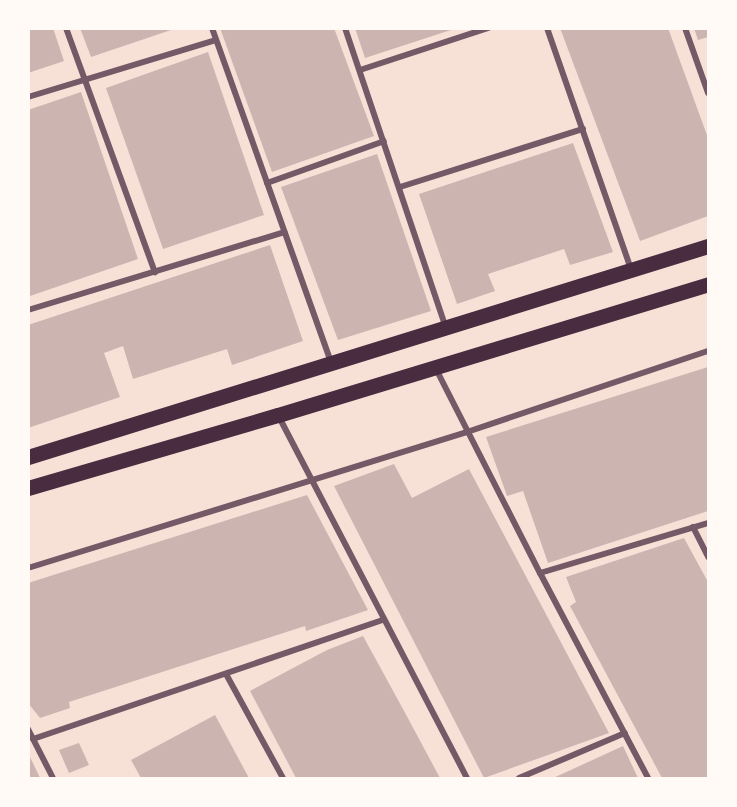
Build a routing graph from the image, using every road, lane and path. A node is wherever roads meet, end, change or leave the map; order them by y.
1 (66, 28) edge
2 (212, 28) edge
3 (345, 28) edge
4 (488, 28) edge
5 (547, 28) edge
6 (685, 28) edge
7 (216, 40) junction
8 (360, 70) junction
9 (85, 80) junction
10 (708, 93) edge
11 (28, 97) edge
12 (583, 129) junction
13 (384, 141) junction
14 (267, 183) junction
15 (400, 187) junction
16 (284, 232) junction
17 (708, 246) edge
18 (631, 269) junction
19 (155, 272) junction
20 (708, 284) edge
21 (28, 310) edge
22 (446, 327) junction
23 (708, 351) edge
24 (331, 364) junction
25 (435, 368) junction
26 (278, 415) junction
27 (467, 432) junction
28 (28, 457) edge
29 (311, 480) junction
30 (28, 488) edge
31 (708, 523) edge
32 (693, 527) junction
33 (708, 556) edge
34 (28, 568) edge
35 (540, 573) junction
36 (383, 620) junction
37 (226, 674) junction
38 (28, 729) edge
39 (625, 734) junction
40 (33, 739) junction
41 (53, 778) edge
42 (283, 778) edge
43 (467, 778) edge
44 (519, 778) edge
45 (648, 778) edge

1 - 9 street
2 - 7 street
3 - 8 street
4 - 8 street
5 - 12 street
6 - 10 street
7 - 9 street
7 - 14 street
8 - 13 street
9 - 11 street
9 - 19 street
12 - 15 street
12 - 18 street
13 - 14 street
13 - 15 street
14 - 16 street
15 - 22 street
16 - 19 street
16 - 24 street
17 - 18 main road
18 - 22 main road
19 - 21 street
20 - 25 main road
22 - 24 main road
23 - 27 street
24 - 28 main road
25 - 26 main road
25 - 27 street
26 - 29 street
26 - 30 main road
27 - 29 street
27 - 35 street
29 - 34 street
29 - 36 street
31 - 32 street
32 - 33 street
32 - 35 street
35 - 39 street
36 - 37 street
36 - 43 street
37 - 40 street
37 - 42 street
38 - 40 street
39 - 44 street
39 - 45 street
40 - 41 street

